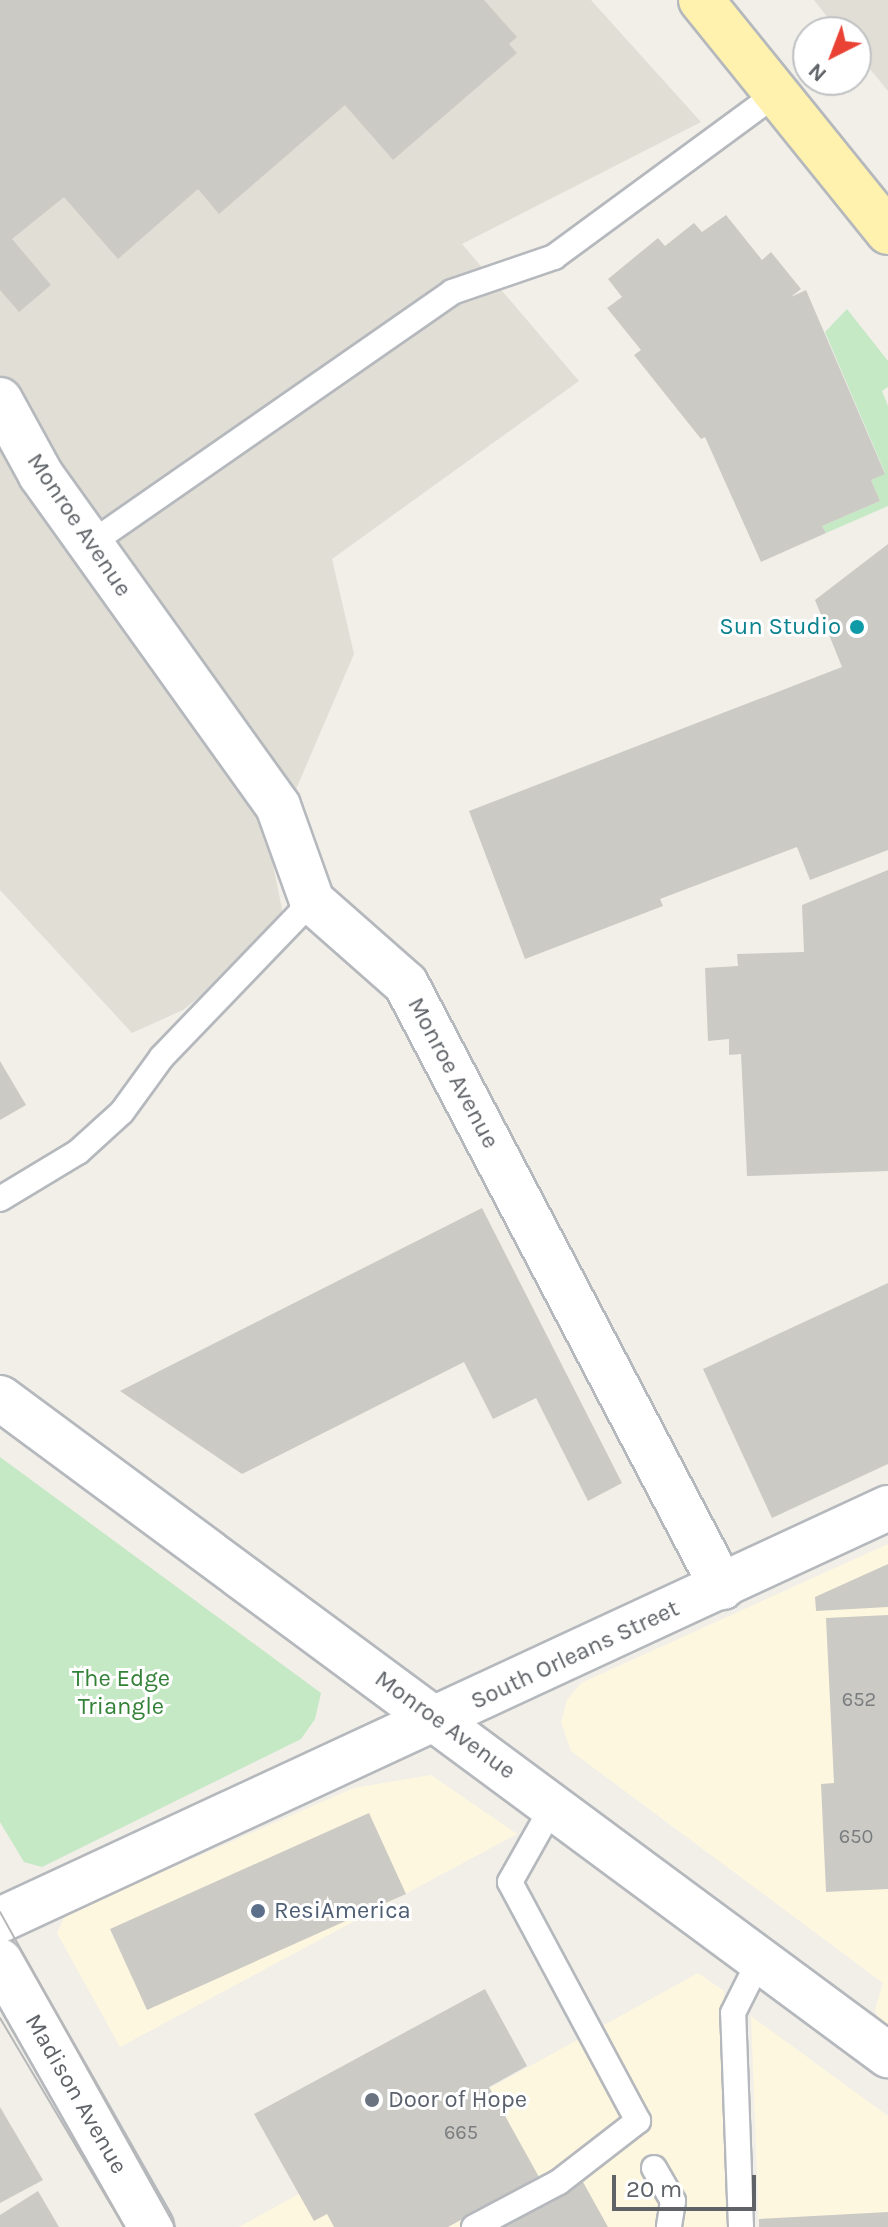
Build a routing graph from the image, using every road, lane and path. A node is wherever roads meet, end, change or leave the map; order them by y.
1 (701, 0) edge
2 (776, 94) junction
3 (888, 232) edge
4 (0, 400) edge
5 (90, 544) junction
6 (312, 901) junction
7 (0, 1199) edge
8 (0, 1398) edge
9 (888, 1508) edge
10 (722, 1587) junction
11 (436, 1718) junction
12 (554, 1804) junction
13 (0, 1920) edge
14 (760, 1959) junction
15 (0, 1961) edge
16 (888, 2055) edge
17 (654, 2168) dead end
18 (151, 2227) edge
19 (474, 2227) edge
20 (669, 2227) edge
21 (741, 2227) edge

1 - 2 main road
2 - 3 main road
2 - 5 lane
4 - 5 street, Monroe Avenue
5 - 6 street, Monroe Avenue
6 - 7 lane
6 - 10 street, Monroe Avenue
8 - 11 street, Monroe Avenue
9 - 10 street, South Orleans Street
10 - 11 street, South Orleans Street
11 - 12 street, Monroe Avenue
11 - 13 street, South Orleans Street
12 - 14 street, Monroe Avenue
12 - 19 lane
14 - 16 street, Monroe Avenue
14 - 21 lane
15 - 18 street, Madison Avenue
17 - 20 lane

